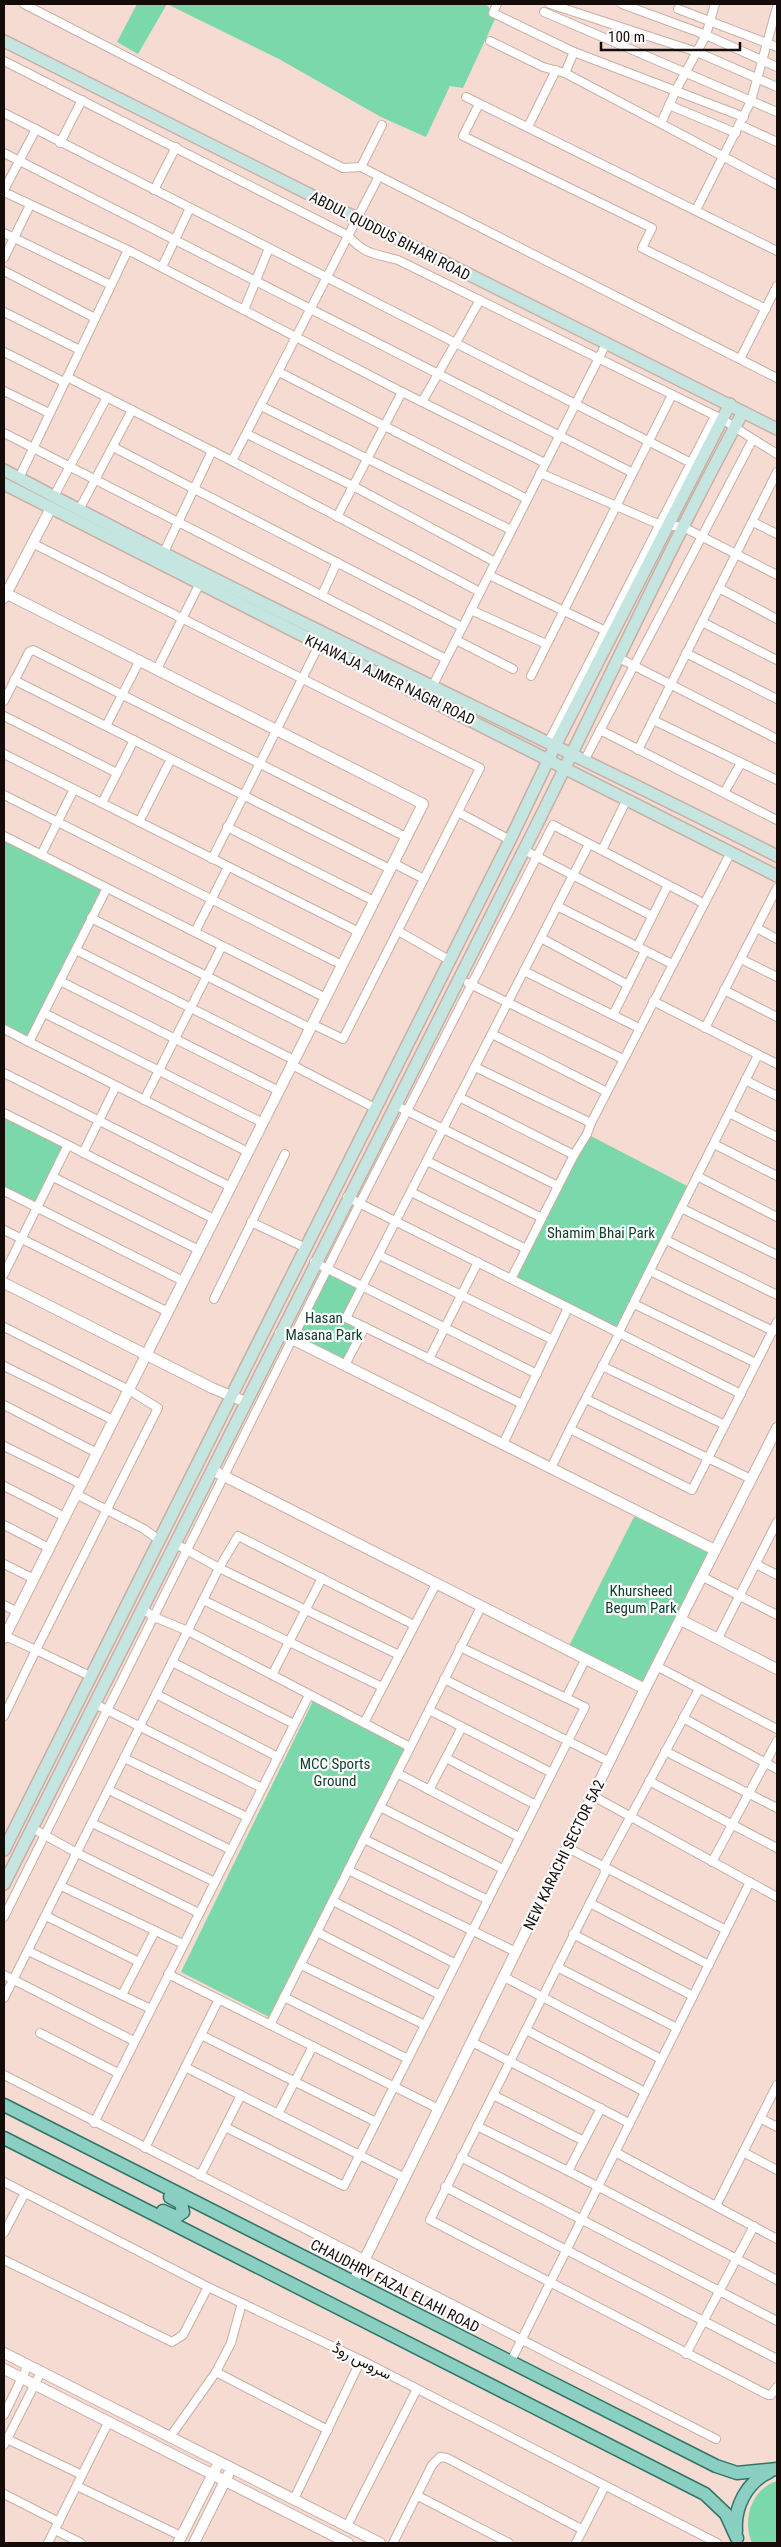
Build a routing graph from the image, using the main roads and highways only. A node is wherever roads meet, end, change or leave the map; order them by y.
1 (4, 41) edge
2 (730, 404) junction
3 (743, 412) junction
4 (777, 429) edge
5 (4, 470) edge
6 (4, 484) edge
7 (134, 537) junction
8 (128, 548) junction
9 (551, 744) junction
10 (570, 754) junction
11 (548, 759) junction
12 (564, 767) junction
13 (777, 856) edge
14 (777, 876) edge
15 (4, 1850) edge
16 (4, 1884) edge
17 (4, 2105) edge
18 (64, 2136) junction
19 (4, 2138) edge
20 (48, 2160) junction
21 (777, 2469) edge
22 (738, 2541) edge

1 - 2 main road, ABDUL QUDDUS BIHARI ROAD
2 - 3 main road, ABDUL QUDDUS BIHARI ROAD
2 - 9 main road
3 - 4 main road, ABDUL QUDDUS BIHARI ROAD
3 - 10 main road
5 - 7 main road, KHAWAJA AJMER NAGRI ROAD
6 - 8 main road, KHAWAJA AJMER NAGRI ROAD
7 - 8 main road
7 - 9 main road, KHAWAJA AJMER NAGRI ROAD
8 - 11 main road, KHAWAJA AJMER NAGRI ROAD
9 - 10 main road, KHAWAJA AJMER NAGRI ROAD
9 - 11 main road
10 - 12 main road
10 - 13 main road, KHAWAJA AJMER NAGRI ROAD
11 - 12 main road, KHAWAJA AJMER NAGRI ROAD
11 - 15 main road
12 - 14 main road, KHAWAJA AJMER NAGRI ROAD
12 - 16 main road
17 - 18 main road, CHAUDHRY FAZAL ELAHI ROAD
18 - 20 main road
18 - 21 main road, CHAUDHRY FAZAL ELAHI ROAD
19 - 20 main road
20 - 22 main road
21 - 22 main road

